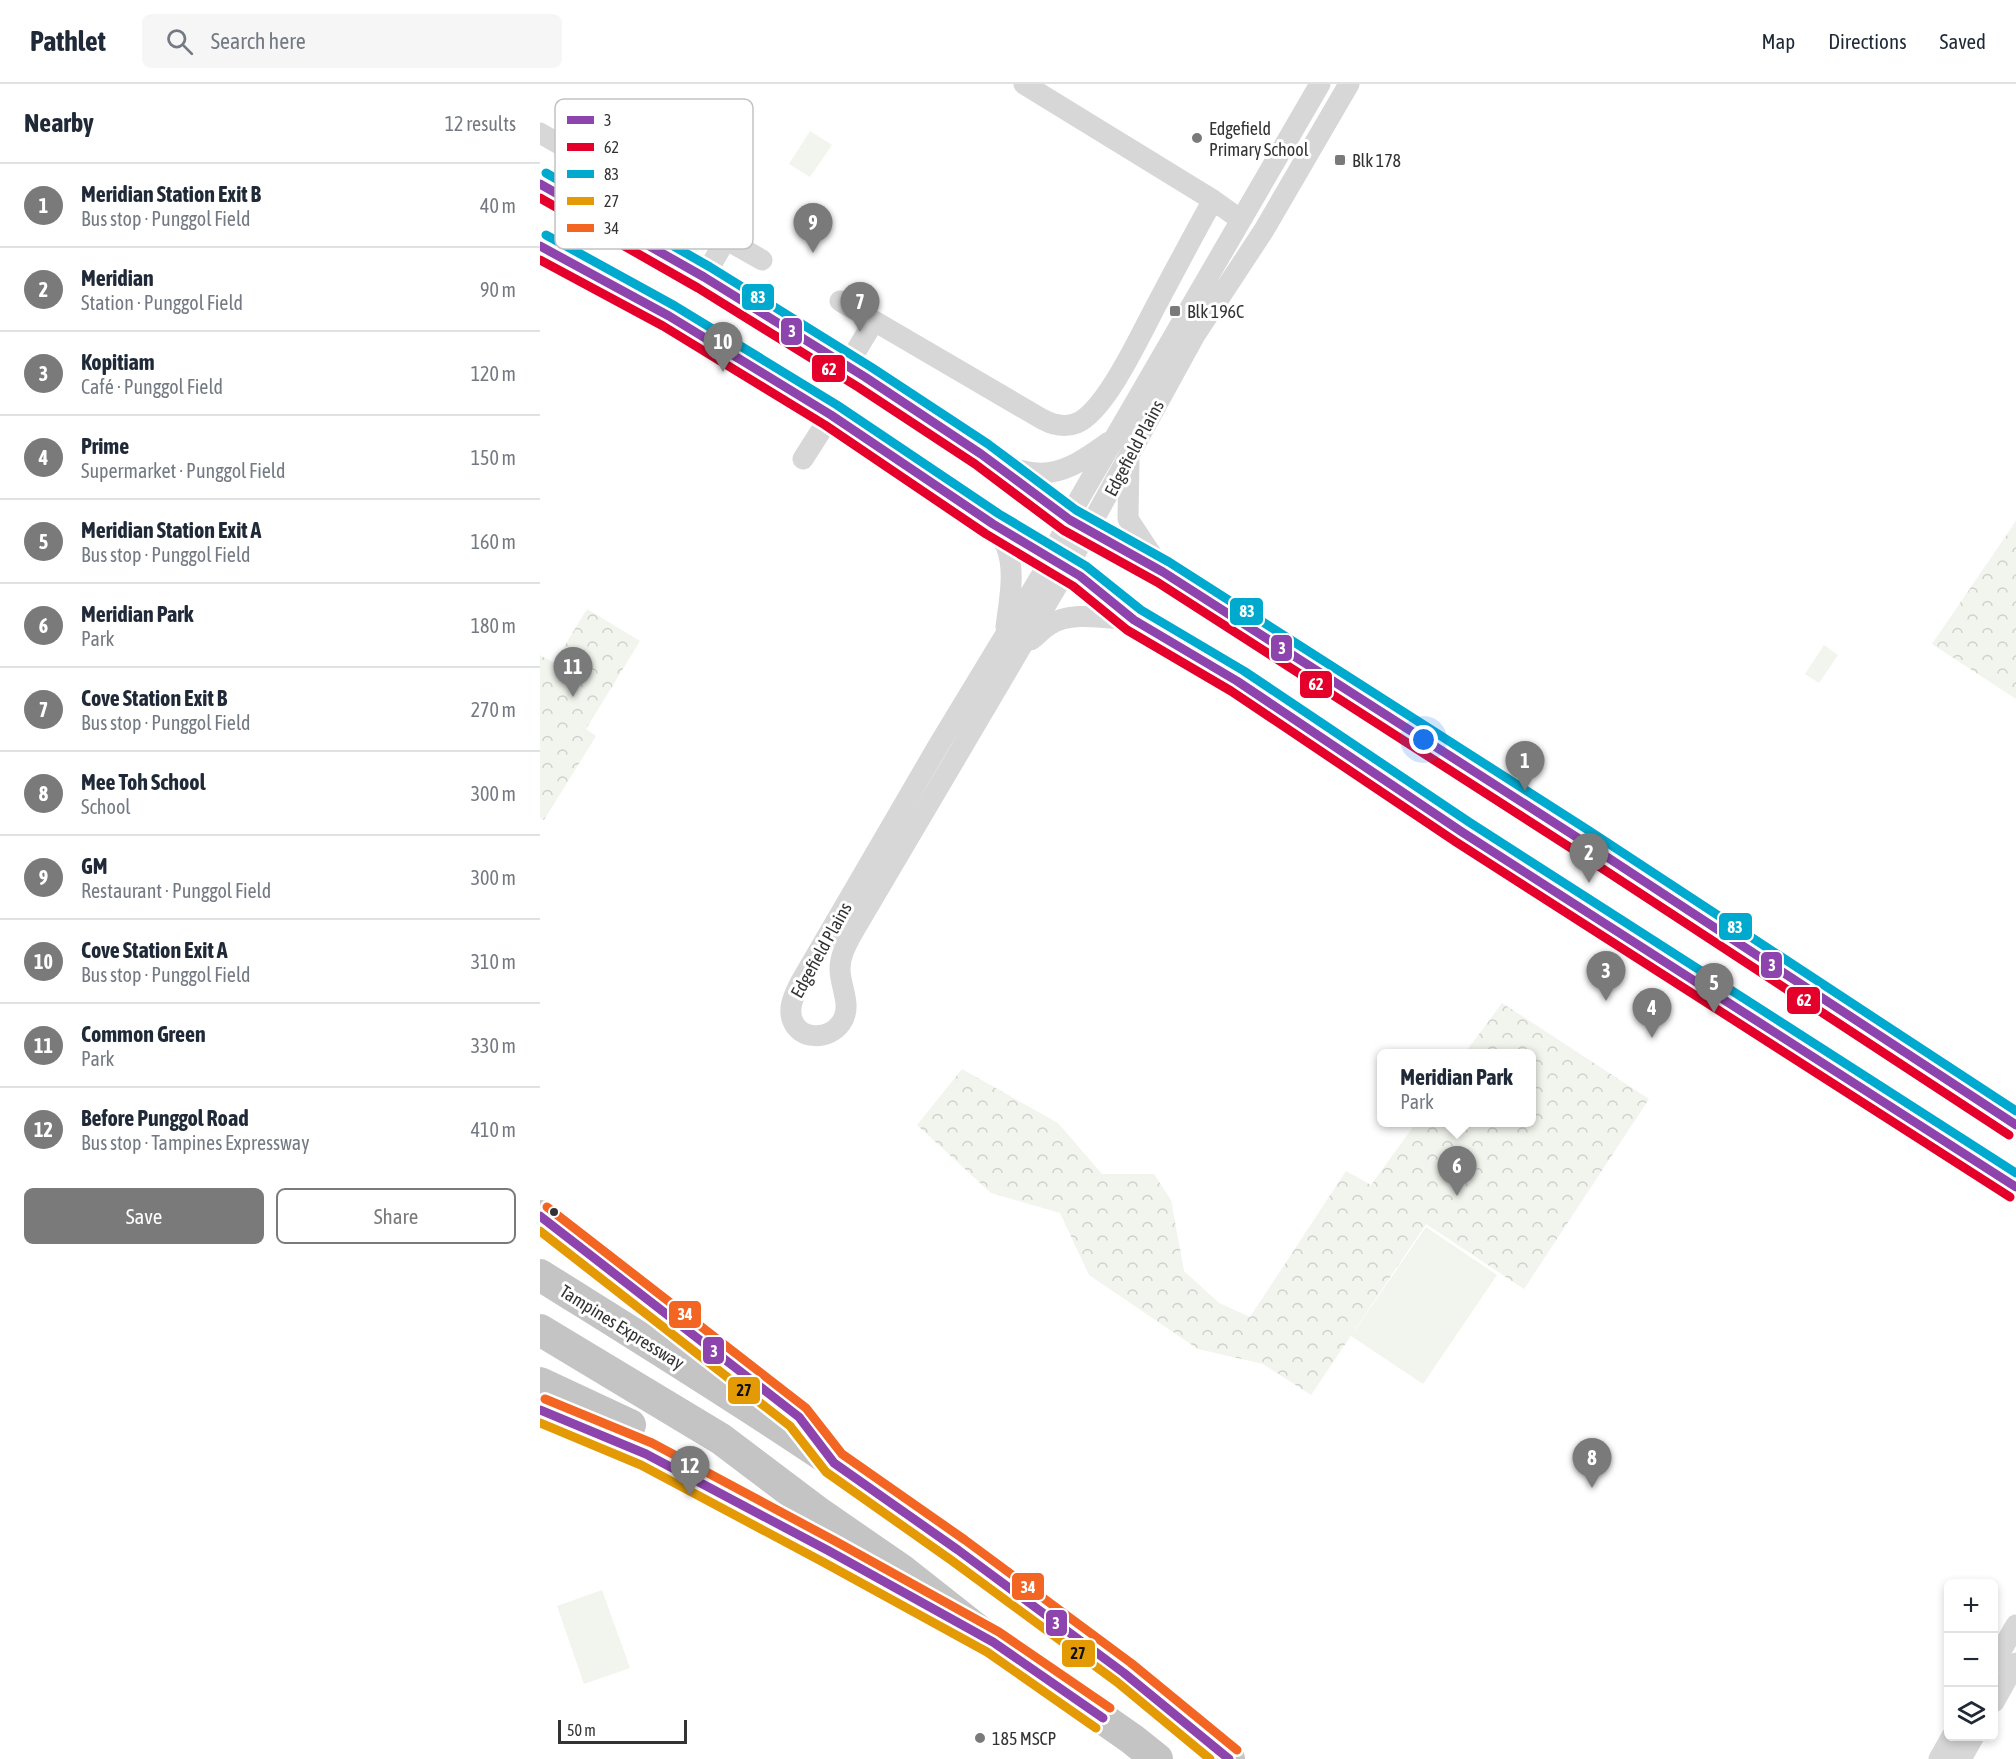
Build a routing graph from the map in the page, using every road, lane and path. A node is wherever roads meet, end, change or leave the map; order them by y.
1 (1024, 84) edge
2 (1320, 84) edge
3 (1349, 84) edge
4 (540, 133) edge
5 (555, 142) edge
6 (540, 184) edge
7 (555, 192) edge
8 (1213, 200) junction
9 (1241, 220) junction
10 (540, 246) edge
11 (654, 249) edge
12 (712, 249) edge
13 (742, 249) edge
14 (762, 260) dead end
15 (697, 275) junction
16 (840, 301) dead end
17 (874, 321) junction
18 (848, 366) junction
19 (831, 415) junction
20 (1114, 438) junction
21 (1130, 456) junction
22 (803, 459) dead end
23 (1001, 467) junction
24 (1068, 518) junction
25 (993, 524) junction
26 (1088, 530) junction
27 (1058, 563) junction
28 (1163, 572) junction
29 (1134, 620) junction
30 (1005, 634) junction
31 (1022, 648) junction
32 (2016, 1125) edge
33 (2016, 1187) edge
34 (540, 1216) edge
35 (540, 1275) edge
36 (540, 1330) edge
37 (540, 1383) edge
38 (540, 1410) edge
39 (834, 1463) junction
40 (819, 1513) junction
41 (2016, 1625) edge
42 (993, 1642) junction
43 (1998, 1656) edge
44 (2016, 1663) edge
45 (1998, 1695) edge
46 (1950, 1741) edge
47 (1972, 1741) edge
48 (1157, 1759) edge
49 (1229, 1759) edge
50 (1939, 1759) edge
51 (1961, 1759) edge

1 - 8 street
2 - 9 street, Edgefield Plains
3 - 21 street, Edgefield Plains
4 - 5 street
6 - 7 street
8 - 9 street
8 - 17 street
9 - 20 street, Edgefield Plains
10 - 19 street
11 - 15 street
12 - 15 street
13 - 14 street
15 - 18 street
16 - 17 street
17 - 18 street
18 - 23 street
19 - 22 street
19 - 25 street
20 - 23 street
20 - 24 street, Edgefield Plains
21 - 26 street, Edgefield Plains
21 - 28 street
23 - 24 street
24 - 26 street
24 - 27 street, Edgefield Plains
25 - 27 street
25 - 30 street
26 - 27 street, Edgefield Plains
26 - 28 street
27 - 29 street
27 - 30 street, Edgefield Plains
27 - 31 street, Edgefield Plains
28 - 32 street
29 - 31 street
29 - 33 street
30 - 31 street, Edgefield Plains
34 - 39 highway
35 - 39 highway, Tampines Expressway
36 - 40 highway
37 - 40 highway
38 - 42 highway
39 - 49 highway, Tampines Expressway
40 - 42 highway
41 - 43 street
42 - 48 highway
44 - 45 street
46 - 50 street
47 - 51 street

